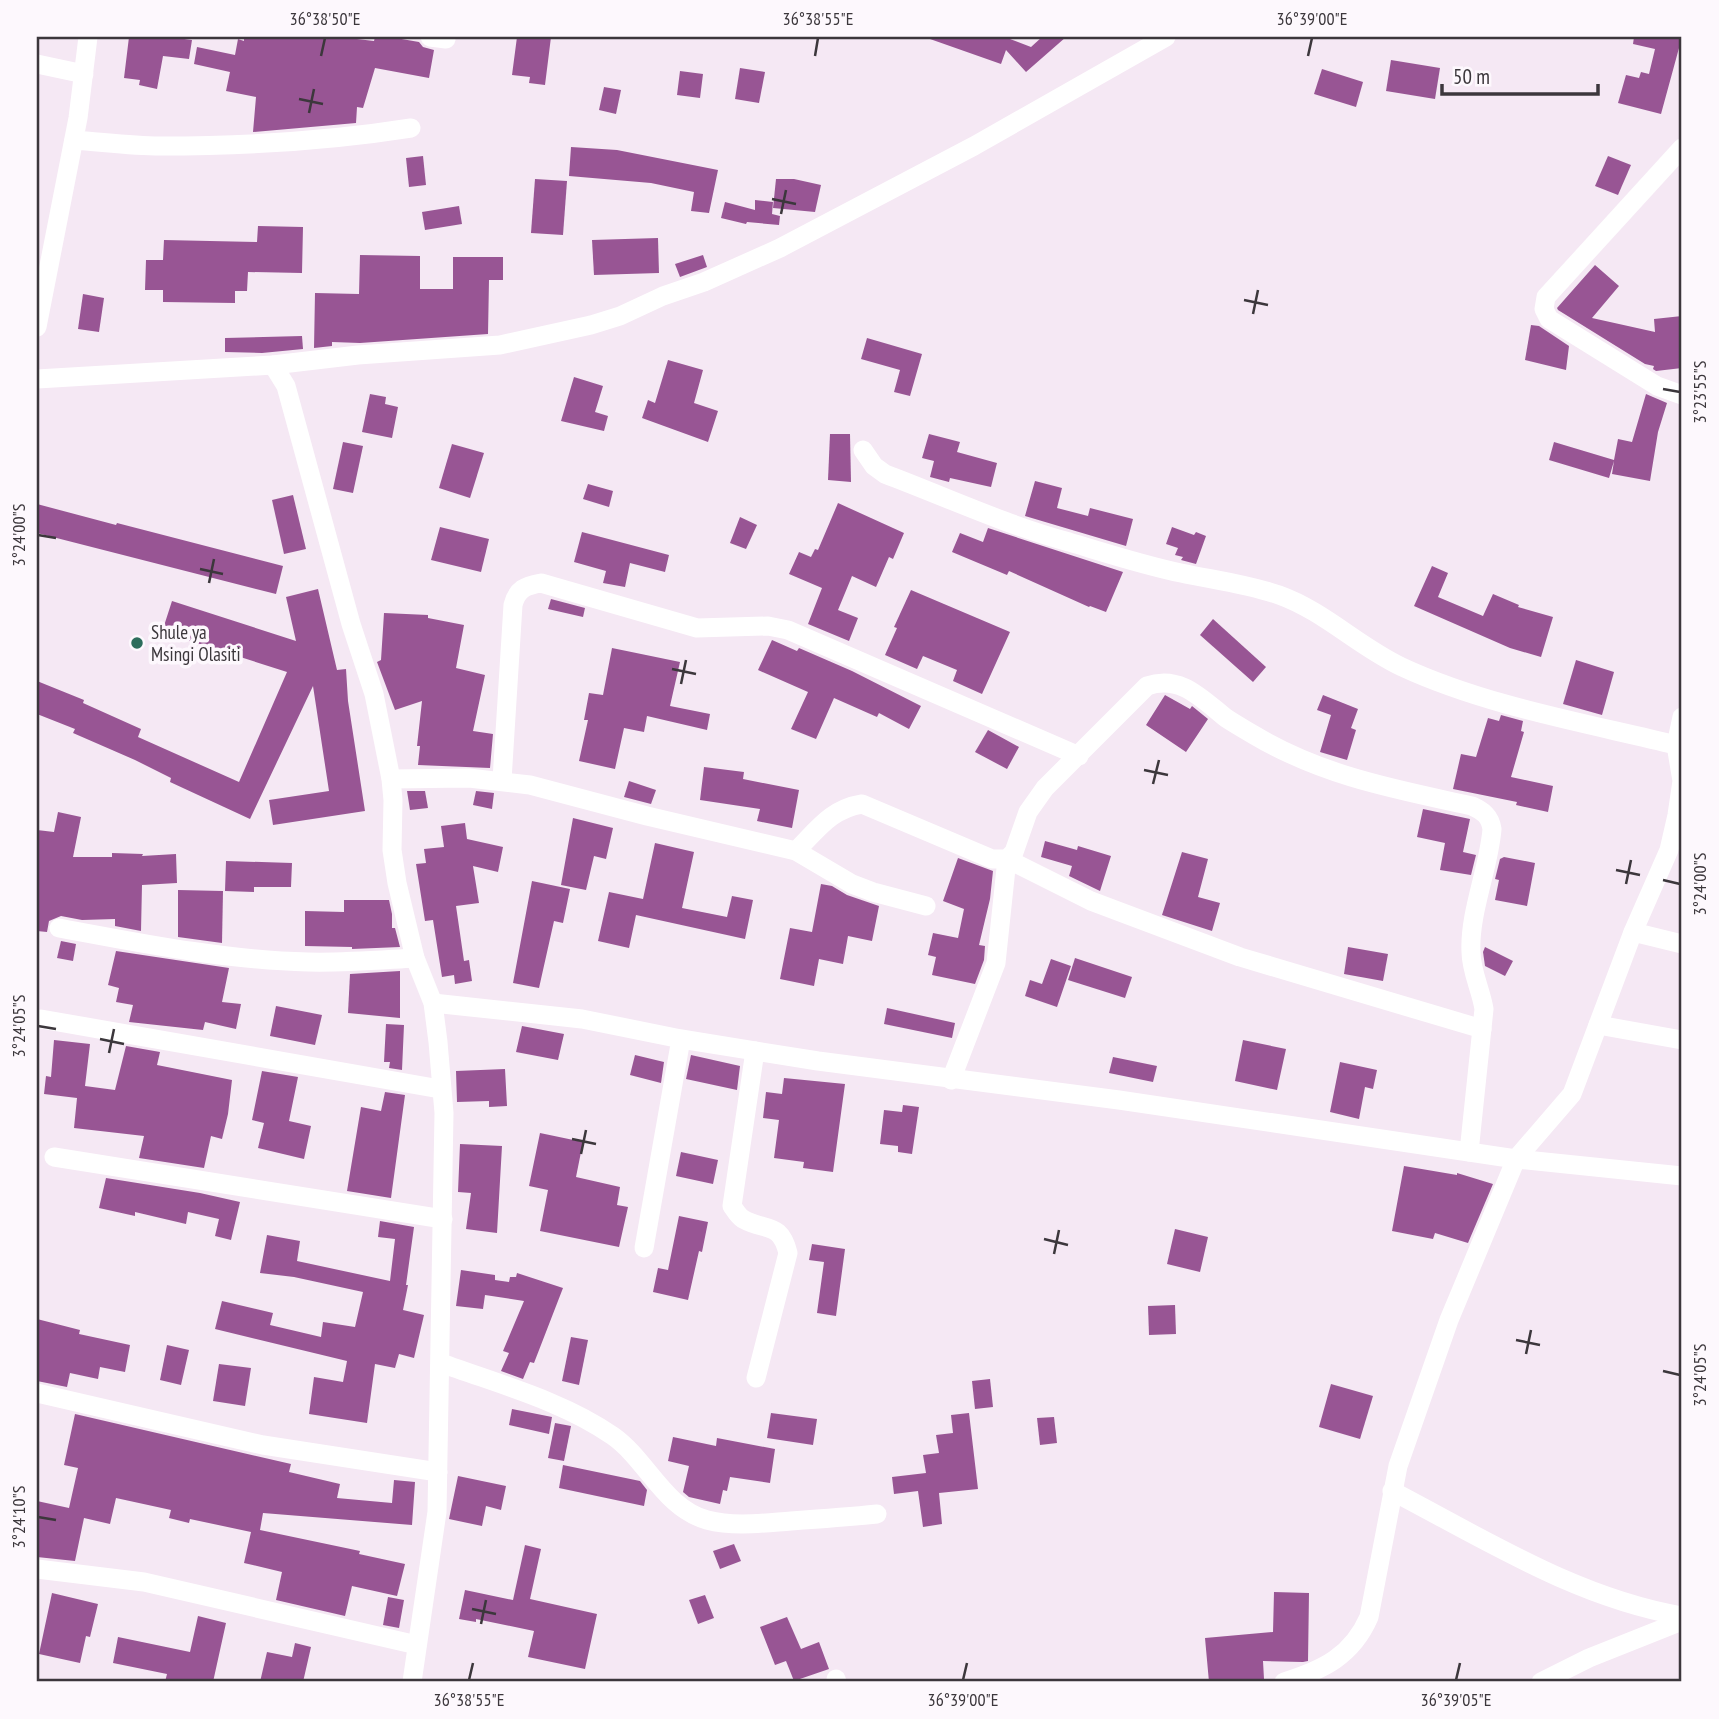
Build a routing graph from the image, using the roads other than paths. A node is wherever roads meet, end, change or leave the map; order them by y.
1 (88, 37) edge
2 (1166, 37) edge
3 (37, 65) edge
4 (84, 74) junction
5 (411, 128) dead end
6 (74, 140) junction
7 (1681, 154) edge
8 (37, 327) edge
9 (274, 365) junction
10 (37, 379) edge
11 (1682, 395) edge
12 (863, 450) dead end
13 (1682, 717) edge
14 (1676, 745) junction
15 (1079, 756) junction
16 (391, 779) junction
17 (502, 780) junction
18 (1682, 781) edge
19 (796, 850) junction
20 (1007, 859) junction
21 (926, 906) dead end
22 (58, 928) dead end
23 (1633, 932) junction
24 (1682, 944) edge
25 (415, 958) junction
26 (433, 1003) junction
27 (41, 1019) dead end
28 (1598, 1025) junction
29 (1482, 1030) junction
30 (681, 1039) junction
31 (1682, 1040) edge
32 (755, 1051) junction
33 (951, 1080) junction
34 (440, 1089) junction
35 (1469, 1152) junction
36 (54, 1157) dead end
37 (1516, 1159) junction
38 (1682, 1176) edge
39 (443, 1219) junction
40 (644, 1248) dead end
41 (441, 1363) junction
42 (756, 1378) dead end
43 (37, 1393) edge
44 (438, 1472) junction
45 (1392, 1491) junction
46 (877, 1514) dead end
47 (37, 1569) edge
48 (1682, 1616) edge
49 (1682, 1621) edge
50 (418, 1645) junction
51 (412, 1682) edge
52 (1284, 1682) edge
53 (1541, 1682) edge

1 - 4 street
2 - 9 street
3 - 4 street
4 - 6 street
5 - 6 street
6 - 8 street
7 - 11 street
9 - 10 street
9 - 16 street
12 - 14 street
13 - 14 street
14 - 18 street
15 - 17 street
15 - 20 street
15 - 29 street
16 - 17 street
16 - 25 street
17 - 19 street
18 - 23 street
19 - 20 street
19 - 21 street
20 - 29 street
20 - 33 street
22 - 25 street
23 - 24 street
23 - 28 street
25 - 26 street
26 - 30 street
26 - 34 street
27 - 34 street
28 - 31 street
28 - 37 street
29 - 35 street
30 - 32 street
30 - 40 street
32 - 33 street
32 - 42 street
33 - 35 street
34 - 39 street
35 - 37 street
36 - 39 street
37 - 38 street
37 - 45 street
39 - 41 street
41 - 44 street
41 - 46 street
43 - 44 street
44 - 50 street
45 - 48 street
45 - 52 street
47 - 50 street
49 - 53 street
50 - 51 street

